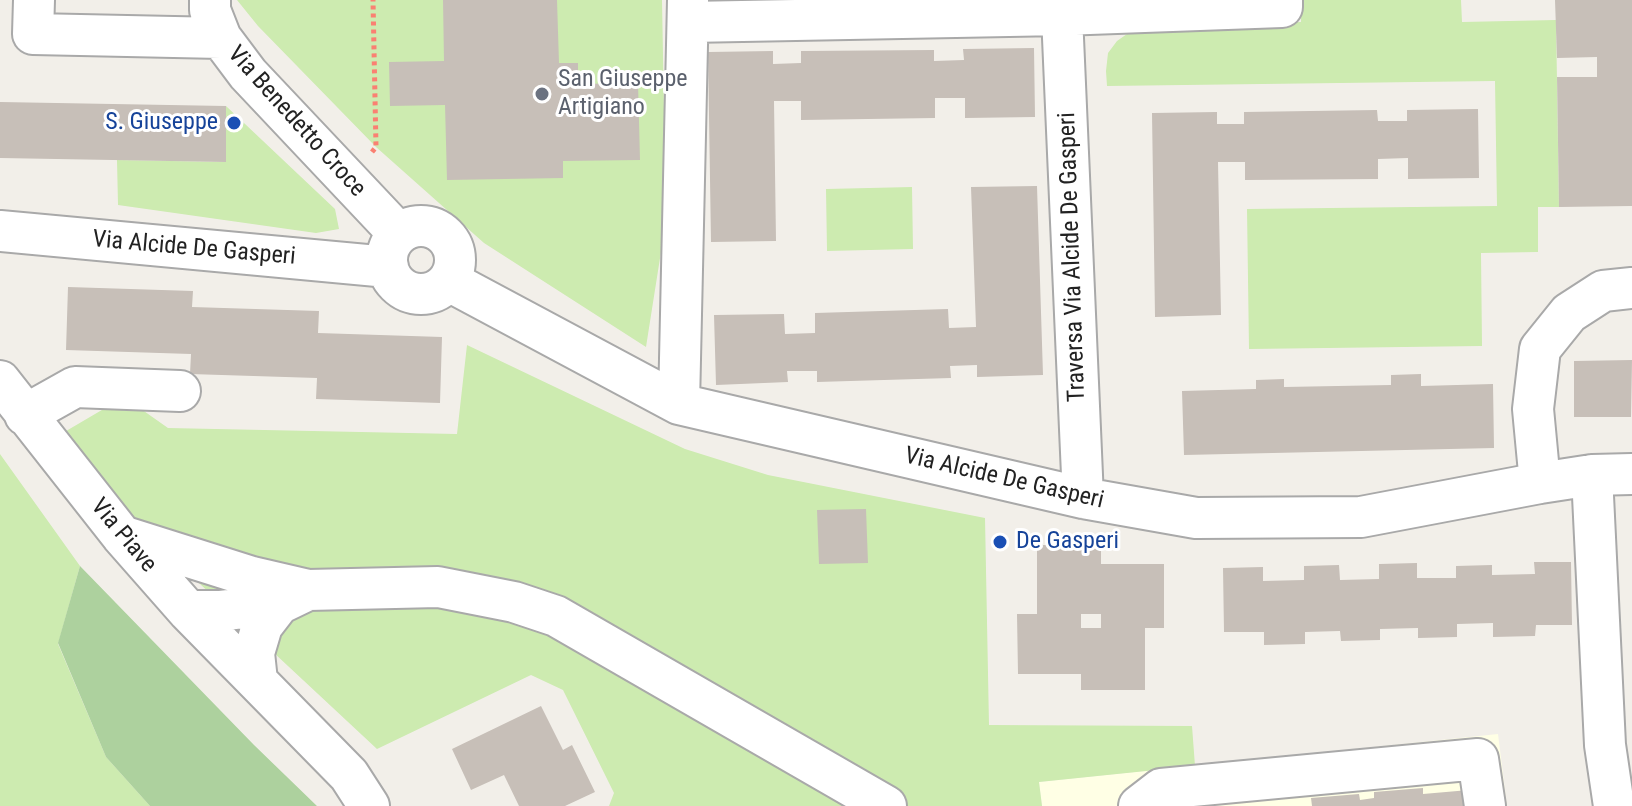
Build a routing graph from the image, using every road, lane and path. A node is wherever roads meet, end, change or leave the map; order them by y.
1 (34, 0) edge
2 (210, 0) edge
3 (373, 0) edge
4 (1282, 0) edge
5 (689, 11) edge
6 (1062, 15) junction
7 (221, 38) junction
8 (375, 111) dead end
9 (0, 231) edge
10 (393, 251) junction
11 (449, 281) junction
12 (1632, 288) edge
13 (0, 381) edge
14 (180, 391) dead end
15 (679, 404) junction
16 (25, 415) junction
17 (1632, 474) edge
18 (1592, 475) junction
19 (1540, 483) junction
20 (1083, 498) junction
21 (122, 536) junction
22 (280, 590) junction
23 (188, 611) junction
24 (257, 681) junction
25 (1618, 743) edge
26 (369, 806) edge
27 (886, 806) edge
28 (1139, 806) edge
29 (1485, 806) edge
30 (1614, 806) edge

1 - 7 street
2 - 7 street, Via Benedetto Croce
3 - 8 path
4 - 6 street
5 - 6 street
5 - 15 street
6 - 20 street, Traversa Via Alcide De Gasperi
7 - 10 street, Via Benedetto Croce
9 - 10 street, Via Alcide De Gasperi
10 - 11 street
10 - 11 street
11 - 15 street, Via Alcide De Gasperi
12 - 19 street
13 - 16 street, Via Piave
14 - 16 street
15 - 20 street, Via Alcide De Gasperi
16 - 21 street, Via Piave
17 - 18 street, Via Alcide De Gasperi
18 - 19 street, Via Alcide De Gasperi
18 - 25 street
19 - 20 street, Via Alcide De Gasperi
21 - 22 street
21 - 23 street, Via Piave
22 - 23 street
22 - 24 street
22 - 27 street
23 - 24 street, Via Piave
24 - 26 street, Via Piave
25 - 30 street
28 - 29 street

